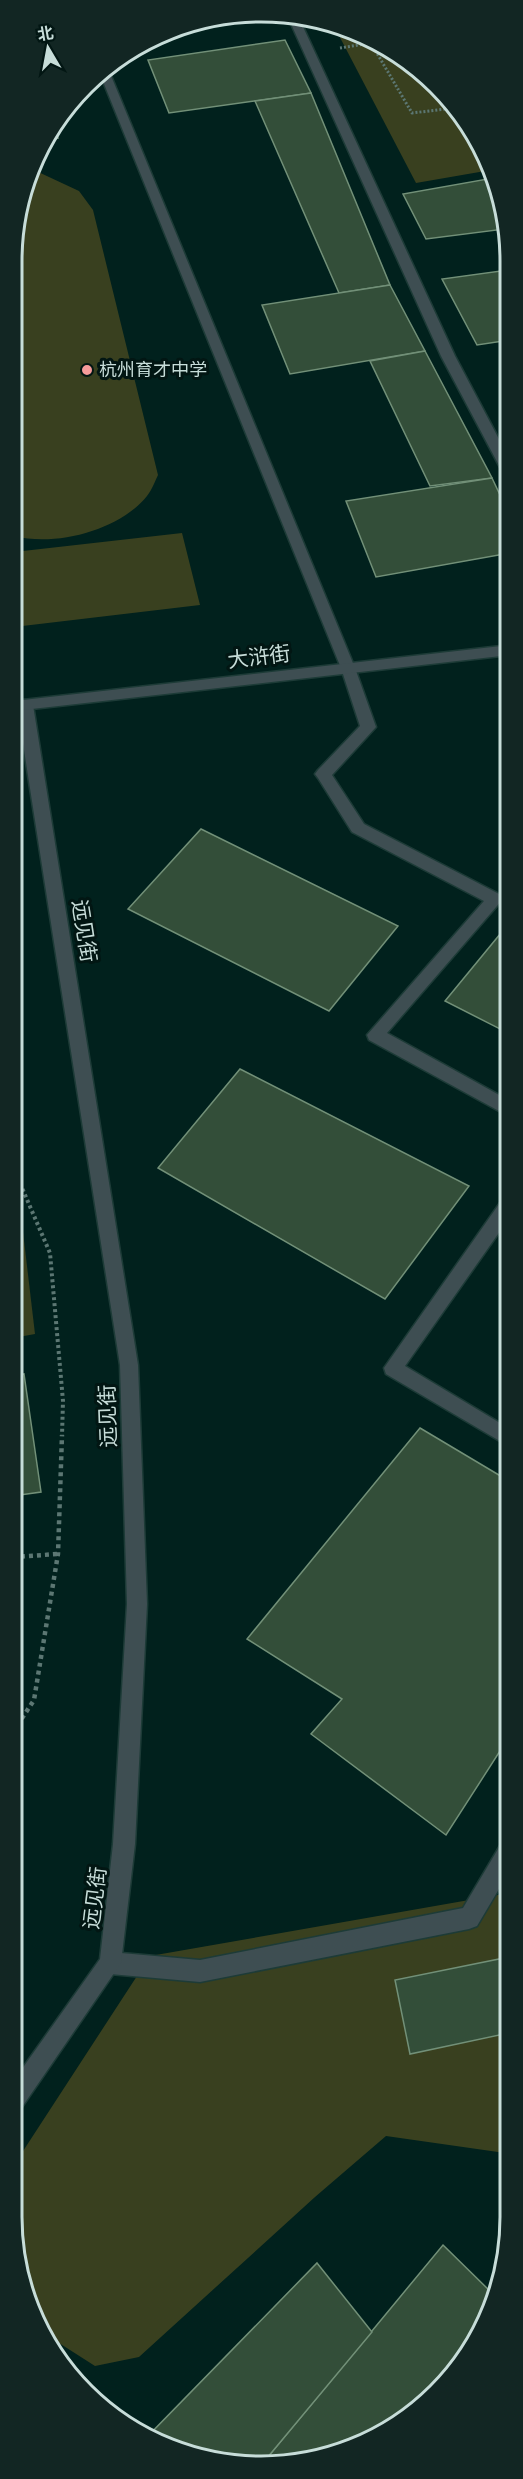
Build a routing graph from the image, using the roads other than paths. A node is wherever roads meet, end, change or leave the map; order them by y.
1 (297, 26) edge
2 (108, 79) edge
3 (500, 454) edge
4 (500, 651) edge
5 (348, 668) junction
6 (22, 706) edge
7 (22, 724) edge
8 (500, 1104) edge
9 (500, 1216) edge
10 (500, 1432) edge
11 (500, 1867) edge
12 (110, 1963) junction
13 (22, 2088) edge

1 - 3 street
2 - 5 street
4 - 5 street, 大浒街
5 - 6 street, 大浒街
5 - 8 street
7 - 12 street, 远见街
9 - 10 street
11 - 12 street
12 - 13 street, 远见街

